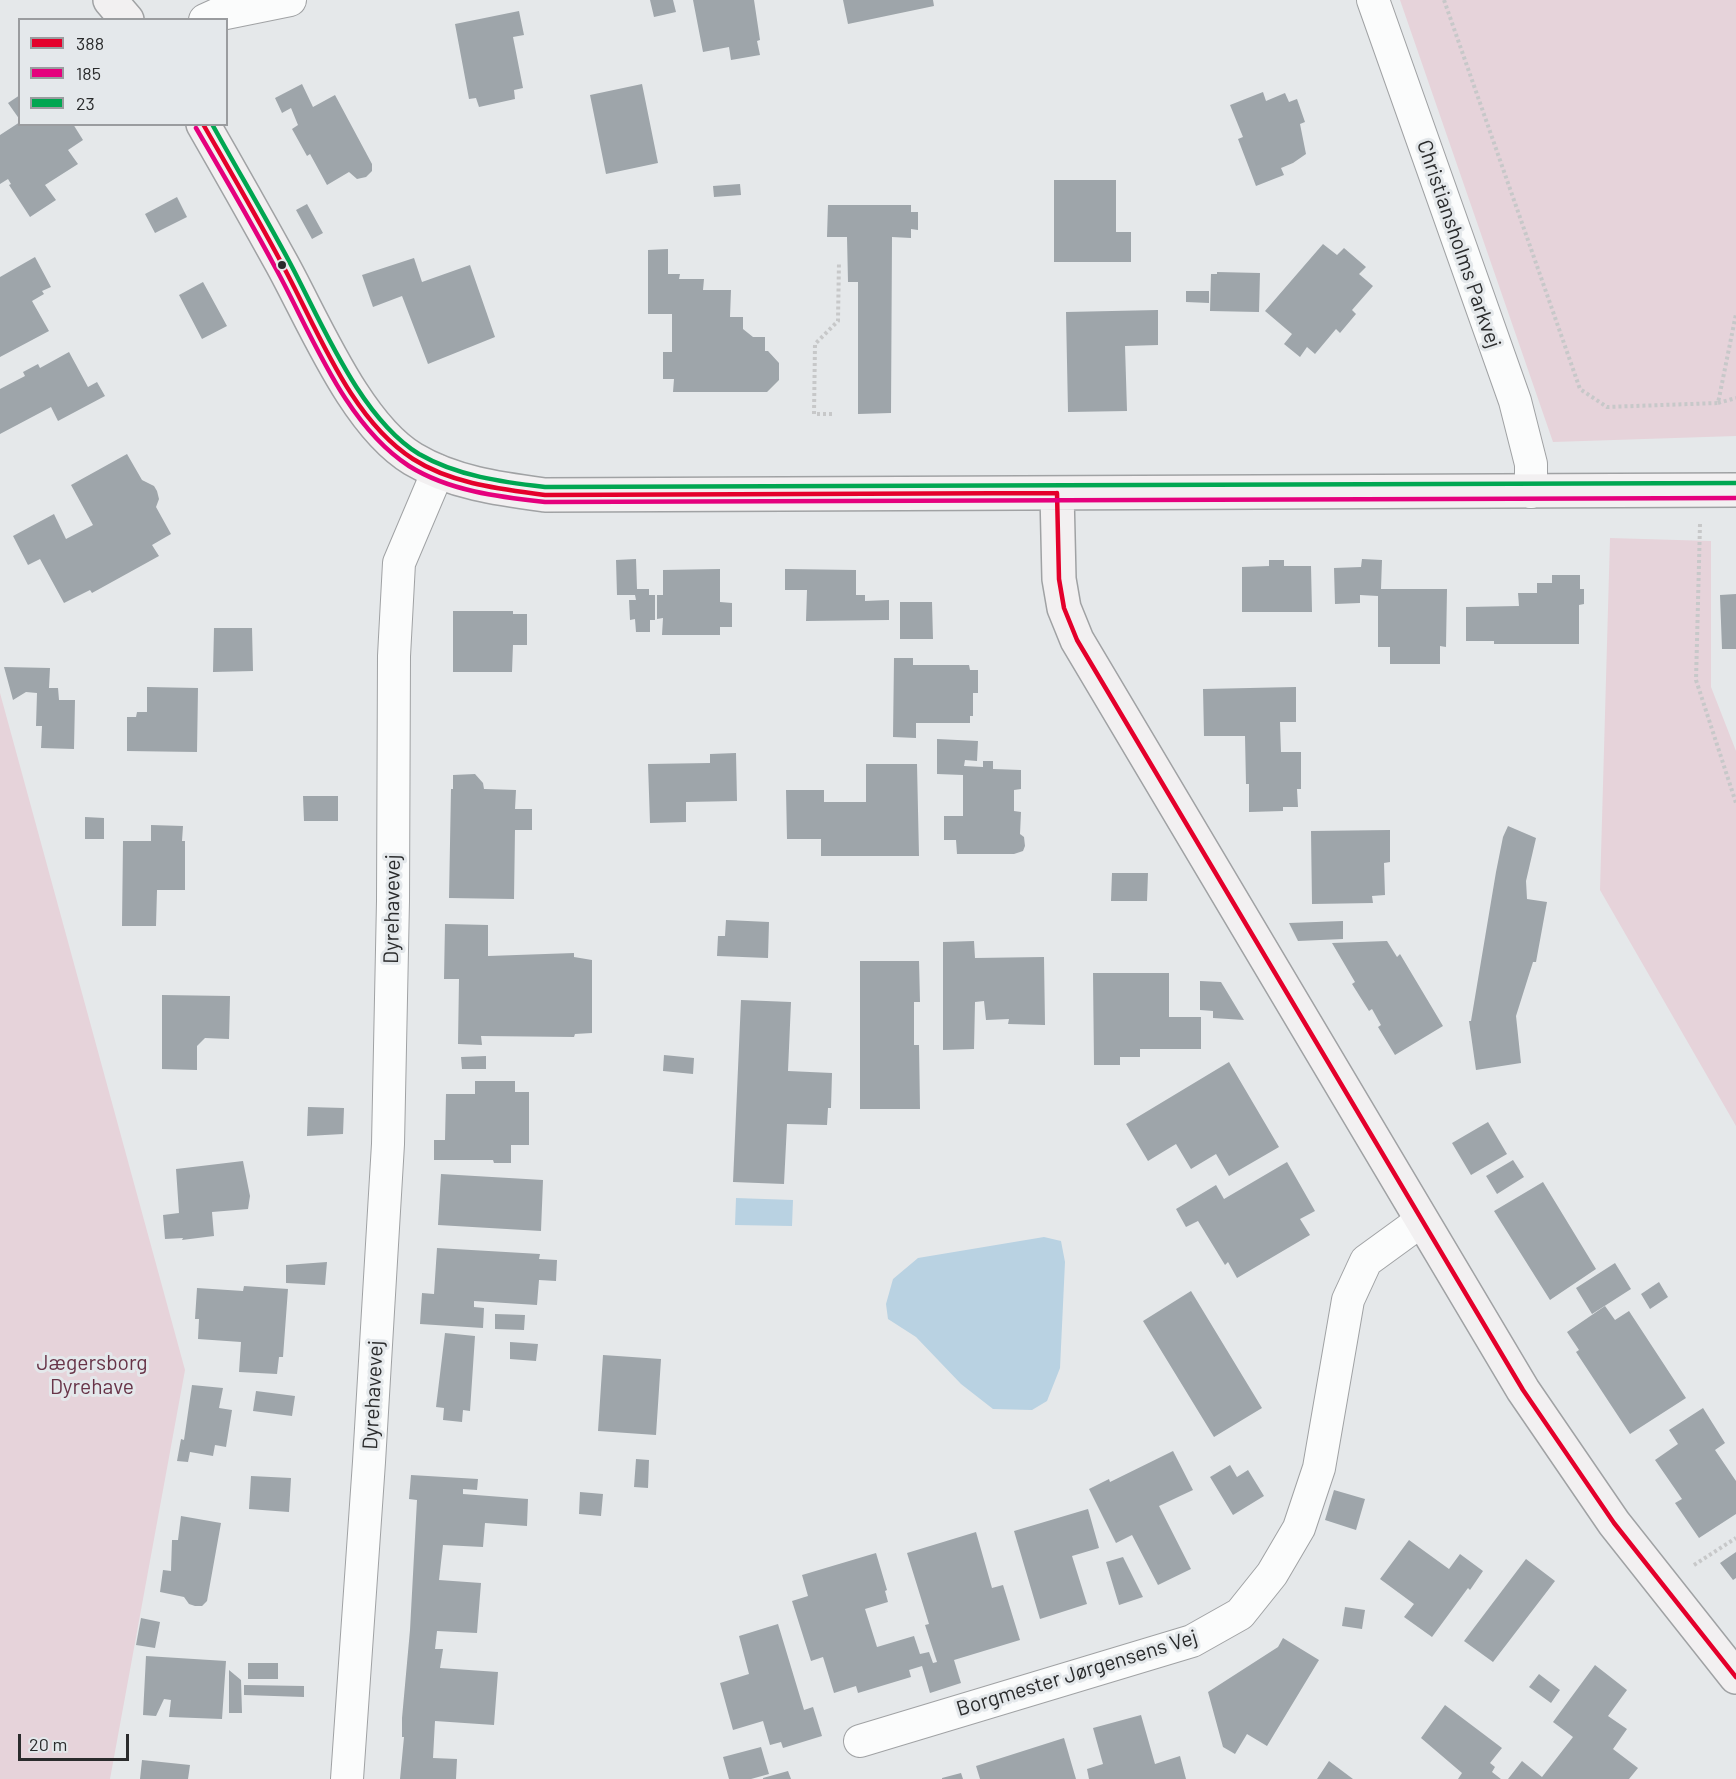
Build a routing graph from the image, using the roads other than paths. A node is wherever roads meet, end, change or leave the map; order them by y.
1 (110, 0) edge
2 (290, 0) edge
3 (1373, 0) edge
4 (125, 18) edge
5 (209, 18) edge
6 (204, 126) edge
7 (438, 471) junction
8 (1736, 490) edge
9 (1531, 492) junction
10 (1057, 493) junction
11 (1421, 1221) junction
12 (1736, 1677) edge
13 (860, 1741) dead end
14 (347, 1779) edge

1 - 4 street
2 - 5 street
3 - 9 street, Christiansholms Parkvej
6 - 7 street
7 - 10 street
7 - 14 street, Dyrehavevej
8 - 9 street
9 - 10 street
10 - 11 street
11 - 12 street
11 - 13 street, Borgmester Jørgensens Vej

